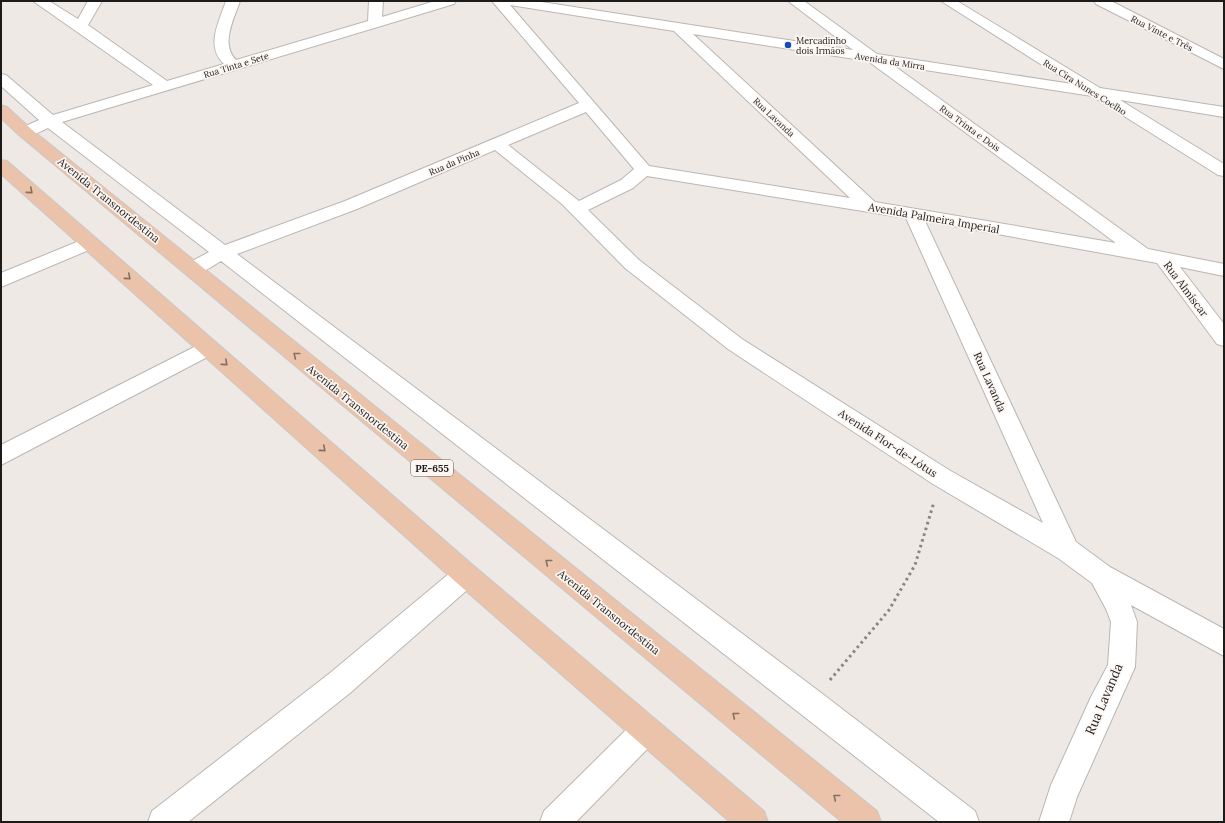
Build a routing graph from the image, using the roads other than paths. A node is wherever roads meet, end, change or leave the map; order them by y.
1 (40, 1) edge
2 (95, 1) edge
3 (233, 1) edge
4 (376, 1) edge
5 (449, 1) edge
6 (499, 1) edge
7 (509, 1) edge
8 (795, 1) edge
9 (948, 1) edge
10 (1101, 1) edge
11 (375, 23) junction
12 (80, 26) junction
13 (677, 26) junction
14 (873, 58) junction
15 (1224, 65) edge
16 (234, 66) junction
17 (1, 78) edge
18 (165, 87) junction
19 (1094, 92) junction
20 (588, 105) junction
21 (1, 110) edge
22 (1224, 112) edge
23 (50, 121) junction
24 (25, 132) junction
25 (497, 144) junction
26 (1, 165) edge
27 (644, 170) junction
28 (1224, 171) edge
29 (870, 207) junction
30 (577, 209) junction
31 (913, 214) junction
32 (89, 243) junction
33 (223, 252) junction
34 (1154, 256) junction
35 (192, 269) junction
36 (1224, 270) edge
37 (1, 280) edge
38 (1224, 339) edge
39 (208, 348) junction
40 (1, 456) edge
41 (1067, 550) junction
42 (466, 575) junction
43 (1101, 575) junction
44 (1224, 643) edge
45 (646, 730) junction
46 (162, 822) edge
47 (555, 822) edge
48 (753, 822) edge
49 (866, 822) edge
50 (964, 822) edge
51 (1054, 822) edge

1 - 12 street
2 - 12 street
3 - 16 street
4 - 11 street
5 - 11 street, Rua Tinta e Sete
6 - 20 street
7 - 13 street, Avenida da Mirra
8 - 14 street, Rua Trinta e Dois
9 - 19 street, Rua Cira Nunes Coelho
10 - 15 street, Rua Vinte e Três
11 - 16 street, Rua Tinta e Sete
12 - 18 street
13 - 14 street, Avenida da Mirra
13 - 29 street, Rua Lavanda
14 - 19 street, Avenida da Mirra
14 - 34 street, Rua Trinta e Dois
16 - 18 street, Rua Tinta e Sete
17 - 23 street
18 - 23 street, Rua Tinta e Sete
19 - 22 street, Avenida da Mirra
19 - 28 street, Rua Cira Nunes Coelho
20 - 25 street, Rua da Pinha
20 - 27 street
21 - 24 main road, Avenida Transnordestina / PE-655
23 - 24 street, Rua Tinta e Sete
23 - 33 street
24 - 35 main road, Avenida Transnordestina / PE-655
25 - 30 street, Avenida Flor-de-Lótus
25 - 33 street, Rua da Pinha
26 -> 32 main road
27 - 29 street, Avenida Palmeira Imperial
27 - 30 street
29 - 31 street, Avenida Palmeira Imperial
30 - 41 street, Avenida Flor-de-Lótus
31 - 34 street, Avenida Palmeira Imperial
31 - 41 street, Rua Lavanda
32 - 37 street
32 -> 39 main road
33 - 35 street, Rua da Pinha
33 - 50 street
34 - 36 street, Avenida Palmeira Imperial
34 - 38 street, Rua Almíscar
49 -> 35 main road, Avenida Transnordestina / PE-655
39 - 40 street
39 -> 42 main road
41 - 43 street, Avenida Flor-de-Lótus
42 - 45 main road
42 - 46 street
43 - 44 street, Avenida Flor-de-Lótus
43 - 51 street, Rua Lavanda
45 - 47 street
45 - 48 main road

